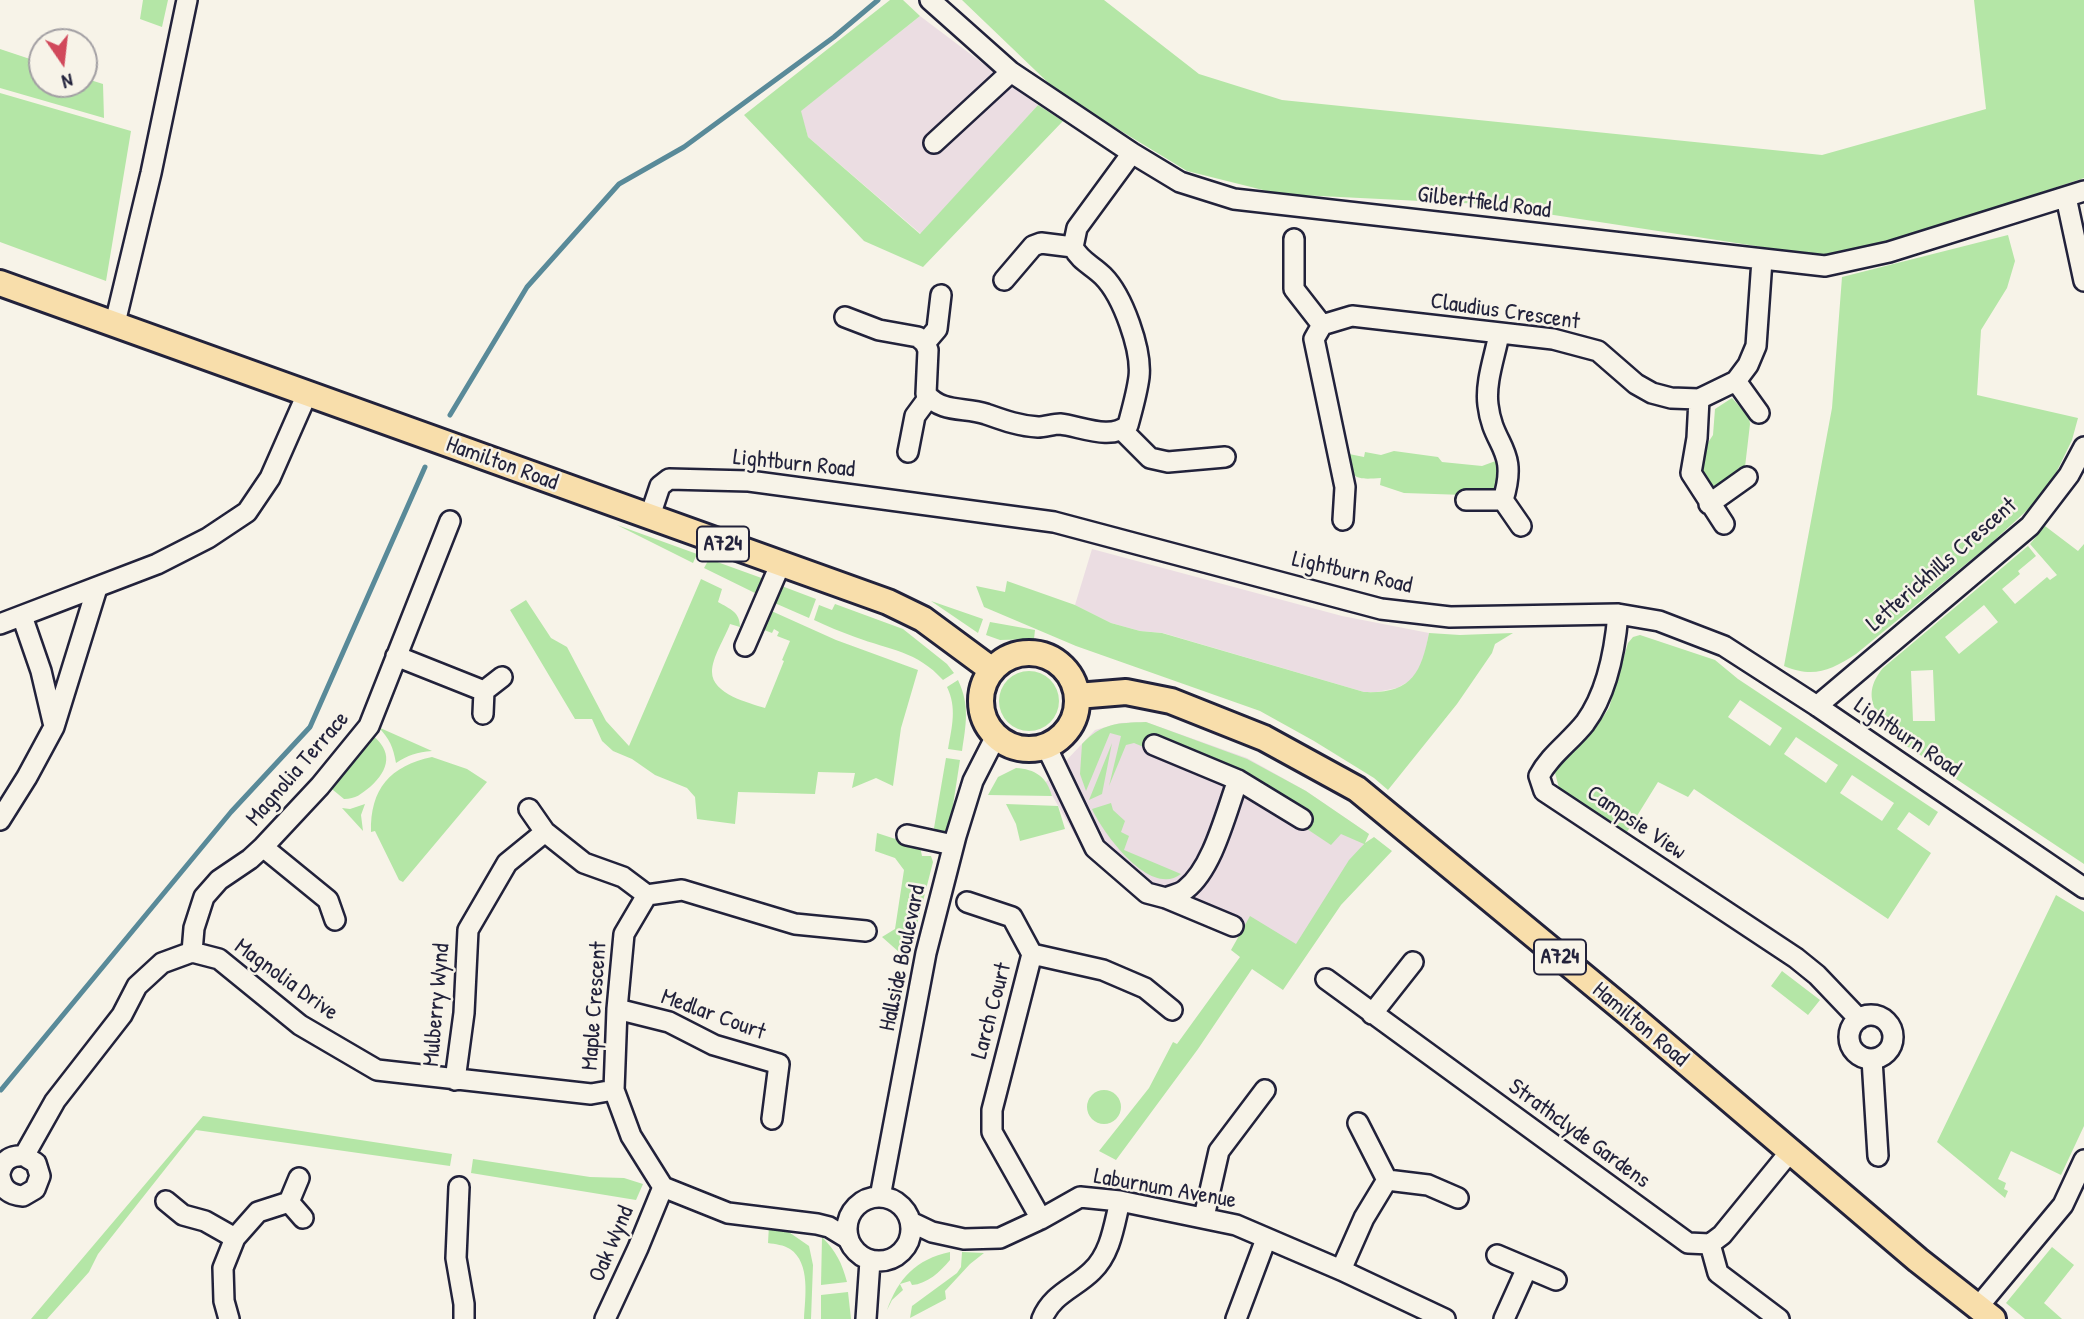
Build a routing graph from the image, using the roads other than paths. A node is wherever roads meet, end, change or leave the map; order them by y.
1 (187, 0) edge
2 (930, 0) edge
3 (1011, 72) junction
4 (934, 143) dead end
5 (1132, 153) junction
6 (2075, 194) edge
7 (1294, 239) dead end
8 (1073, 247) junction
9 (1762, 260) junction
10 (1004, 280) dead end
11 (2084, 281) edge
12 (0, 283) edge
13 (941, 295) dead end
14 (845, 317) dead end
15 (115, 323) junction
16 (1322, 325) junction
17 (1499, 334) junction
18 (925, 343) junction
19 (1736, 381) junction
20 (307, 394) junction
21 (929, 397) junction
22 (1699, 399) junction
23 (1759, 413) dead end
24 (1122, 430) junction
25 (2084, 447) edge
26 (908, 452) dead end
27 (1225, 457) dead end
28 (1747, 477) dead end
29 (1466, 500) dead end
30 (1503, 500) junction
31 (1709, 504) junction
32 (650, 516) junction
33 (1343, 520) dead end
34 (450, 521) dead end
35 (1724, 524) dead end
36 (1521, 526) dead end
37 (780, 565) junction
38 (97, 588) junction
39 (1618, 614) junction
40 (22, 616) junction
41 (0, 625) edge
42 (745, 646) dead end
43 (397, 656) junction
44 (992, 670) junction
45 (502, 677) dead end
46 (484, 691) junction
47 (1077, 696) junction
48 (1816, 706) junction
49 (483, 714) dead end
50 (54, 727) junction
51 (996, 736) junction
52 (1154, 745) dead end
53 (1046, 746) junction
54 (1238, 780) junction
55 (529, 809) dead end
56 (0, 820) edge
57 (1302, 820) dead end
58 (545, 832) junction
59 (907, 835) dead end
60 (953, 845) junction
61 (263, 847) junction
62 (2084, 888) edge
63 (647, 895) junction
64 (1166, 898) junction
65 (967, 902) dead end
66 (335, 920) dead end
67 (1233, 926) dead end
68 (866, 930) dead end
69 (192, 952) junction
70 (1032, 954) junction
71 (1413, 962) dead end
72 (1326, 979) dead end
73 (617, 1009) junction
74 (1172, 1010) dead end
75 (1372, 1014) junction
76 (1859, 1019) junction
77 (1872, 1059) junction
78 (455, 1080) junction
79 (614, 1090) junction
80 (1265, 1090) dead end
81 (772, 1119) dead end
82 (1358, 1123) dead end
83 (1789, 1153) junction
84 (24, 1156) junction
85 (1878, 1156) dead end
86 (2084, 1160) edge
87 (0, 1175) edge
88 (299, 1178) dead end
89 (1387, 1180) junction
90 (459, 1187) dead end
91 (663, 1187) junction
92 (880, 1197) junction
93 (1458, 1198) dead end
94 (166, 1201) dead end
95 (1120, 1201) junction
96 (289, 1202) junction
97 (1204, 1217) junction
98 (303, 1218) dead end
99 (1041, 1219) junction
100 (911, 1222) junction
101 (235, 1238) junction
102 (847, 1238) junction
103 (1266, 1239) junction
104 (1710, 1244) junction
105 (1497, 1255) dead end
106 (870, 1261) junction
107 (1527, 1268) junction
108 (1341, 1270) junction
109 (1556, 1280) dead end
110 (1412, 1312) edge
111 (1989, 1316) edge
112 (607, 1318) edge
113 (229, 1319) edge
114 (464, 1319) edge
115 (866, 1319) edge
116 (1042, 1319) edge
117 (1236, 1319) edge
118 (1445, 1319) edge
119 (1504, 1319) edge
120 (1779, 1319) edge

1 - 15 street
2 - 3 street, Gilbertfield Road
3 - 4 street
3 - 5 street, Gilbertfield Road
5 - 8 street
5 - 9 street, Gilbertfield Road
6 - 9 street, Gilbertfield Road
6 - 11 street
7 - 16 street
8 - 10 street
8 - 24 street
9 - 19 street
12 - 15 main road, Hamilton Road / A724
13 - 18 street
14 - 18 street
15 - 20 main road, Hamilton Road / A724
16 - 17 street, Claudius Crescent
16 - 33 street
17 - 22 street, Claudius Crescent
17 - 30 street
18 - 21 street
19 - 22 street
19 - 23 street
20 - 32 main road, Hamilton Road / A724
20 - 38 street
21 - 24 street
21 - 26 street
22 - 31 street
24 - 27 street
25 - 48 street, Letterickhills Crescent
28 - 31 street
29 - 30 street
30 - 36 street
31 - 35 street
32 - 37 main road, Hamilton Road / A724
32 - 39 street, Lightburn Road
34 - 43 street, Magnolia Terrace
37 - 42 street
37 - 44 main road, Hamilton Road / A724
38 - 40 street
38 - 50 street
39 - 48 street, Lightburn Road
39 - 76 street, Campsie View
40 - 41 street
40 - 50 street
43 - 46 street
43 - 61 street, Magnolia Terrace
44 - 47 main road
44 - 51 main road
45 - 46 street
46 - 49 street
47 - 53 main road
47 - 83 main road, Hamilton Road / A724
48 - 62 street, Lightburn Road
50 - 56 street
51 - 53 main road
51 - 60 street, Hallside Boulevard
52 - 54 street
53 - 64 street
54 - 57 street
54 - 64 street
55 - 58 street
58 - 63 street
58 - 78 street, Mulberry Wynd
59 - 60 street
60 - 92 street, Hallside Boulevard
61 - 66 street
61 - 69 street, Magnolia Terrace
63 - 68 street
63 - 73 street, Maple Crescent
64 - 67 street
65 - 70 street
69 - 78 street, Magnolia Drive
69 - 84 street
70 - 74 street, Larch Court
70 - 99 street, Larch Court
71 - 75 street
72 - 75 street, Strathclyde Gardens
73 - 79 street, Maple Crescent
73 - 81 street, Medlar Court
75 - 104 street, Strathclyde Gardens
76 - 77 street
76 - 77 street
77 - 85 street
78 - 79 street, Magnolia Drive
79 - 91 street, Maple Crescent
80 - 97 street
82 - 89 street
83 - 104 street
83 - 111 main road, Hamilton Road / A724
84 - 87 street
84 - 87 street
86 - 111 street
88 - 96 street
89 - 93 street
89 - 108 street
90 - 114 street
91 - 102 street
91 - 112 street, Oak Wynd
92 - 100 street
92 - 102 street
94 - 101 street
95 - 97 street, Laburnum Avenue
95 - 99 street, Laburnum Avenue
95 - 116 street
96 - 98 street
96 - 101 street
97 - 103 street, Laburnum Avenue
99 - 100 street, Laburnum Avenue
100 - 106 street
101 - 113 street
102 - 106 street
103 - 108 street, Laburnum Avenue
103 - 117 street
104 - 120 street
105 - 107 street
106 - 115 street
107 - 109 street
107 - 119 street
108 - 110 street, Laburnum Avenue
110 - 118 street, Laburnum Avenue

